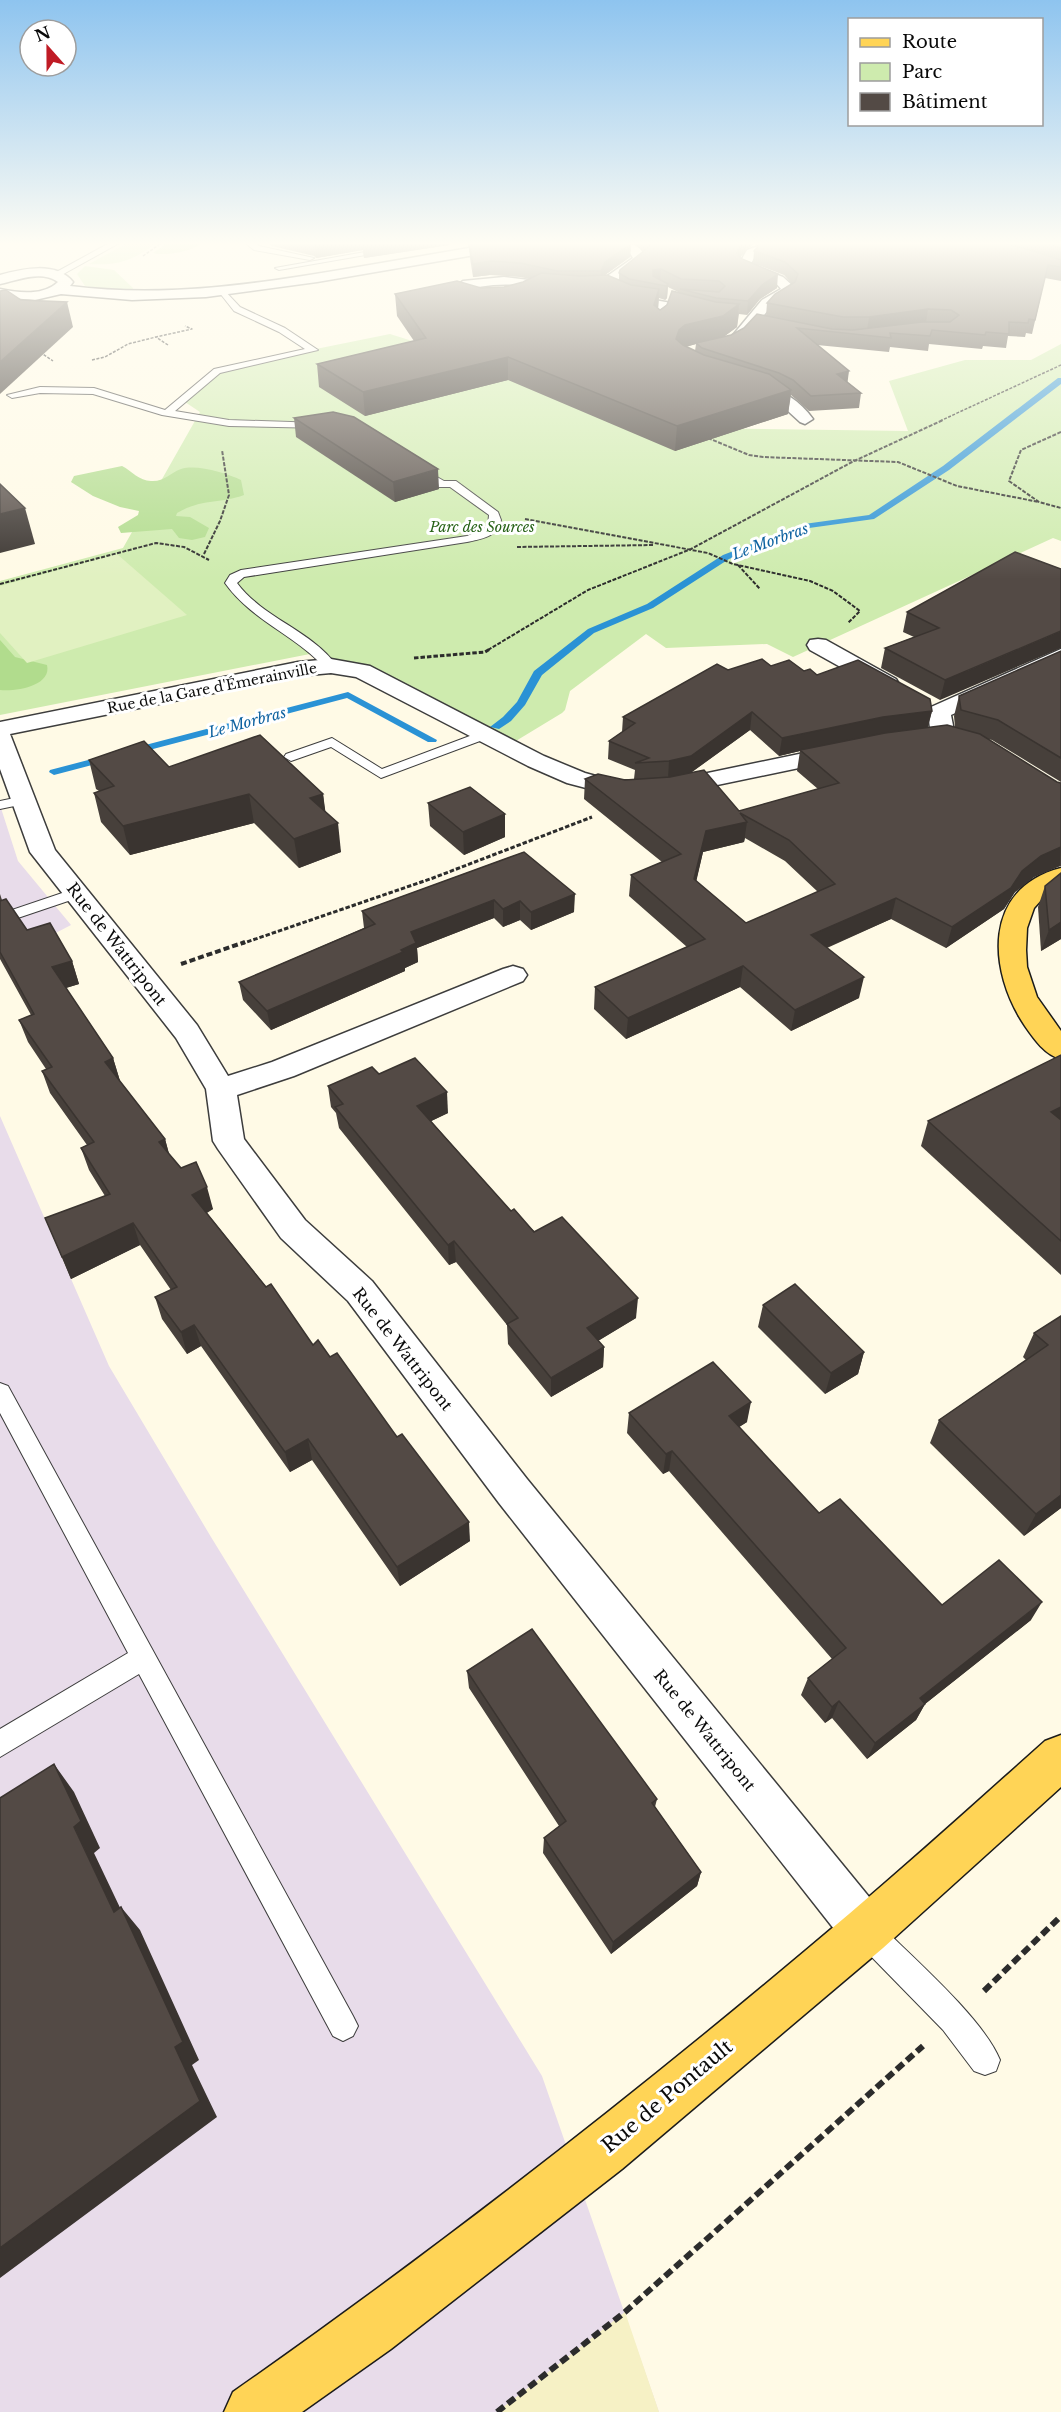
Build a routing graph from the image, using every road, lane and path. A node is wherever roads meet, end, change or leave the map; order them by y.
1 (298, 354) edge
2 (1061, 365) edge
3 (739, 382) edge
4 (12, 395) dead end
5 (167, 413) junction
6 (806, 419) dead end
7 (229, 423) junction
8 (333, 426) edge
9 (1061, 432) edge
10 (709, 439) edge
11 (405, 462) edge
12 (852, 462) junction
13 (1039, 502) junction
14 (1061, 508) edge
15 (494, 514) junction
16 (666, 545) junction
17 (517, 547) dead end
18 (691, 549) junction
19 (204, 554) junction
20 (735, 564) junction
21 (234, 578) junction
22 (0, 584) edge
23 (760, 589) dead end
24 (818, 645) joint
25 (1060, 659) edge
26 (331, 666) junction
27 (362, 671) junction
28 (939, 712) junction
29 (0, 729) edge
30 (483, 735) junction
31 (943, 736) junction
32 (0, 737) edge
33 (918, 738) edge
34 (967, 741) edge
35 (868, 747) edge
36 (291, 757) dead end
37 (641, 792) junction
38 (12, 802) edge
39 (1061, 876) edge
40 (82, 900) junction
41 (0, 919) edge
42 (513, 975) dead end
43 (143, 977) junction
44 (1061, 1048) edge
45 (221, 1089) junction
46 (0, 1392) edge
47 (143, 1658) junction
48 (0, 1744) edge
49 (1061, 1757) edge
50 (1061, 1916) edge
51 (866, 1931) junction
52 (953, 2020) junction
53 (343, 2026) dead end
54 (985, 2060) dead end
55 (253, 2412) edge
56 (497, 2412) edge

1 - 5 lane
2 - 12 path
3 - 6 street
4 - 5 lane
5 - 7 lane
7 - 8 lane
7 - 19 path
9 - 13 path
10 - 12 path
11 - 15 lane
12 - 13 path
12 - 18 path
13 - 14 path
15 - 16 path
15 - 21 lane
16 - 17 path
16 - 18 path
18 - 20 path
18 - 27 path
19 - 21 path
19 - 22 path
20 - 23 path
20 - 24 path
21 - 26 lane
24 - 28 street
25 - 28 street
26 - 27 street, Rue de la Gare d'Émerainville
26 - 29 street, Rue de la Gare d'Émerainville
27 - 30 street, Rue de la Gare d'Émerainville
28 - 31 street
30 - 36 lane
30 - 37 street, Rue de la Gare d'Émerainville
31 - 33 street
31 - 34 street
32 - 38 street, Rue de Wattripont
35 - 37 street, Rue de la Gare d'Émerainville
37 - 43 path
38 - 40 street, Rue de Wattripont
39 - 44 main road
40 - 41 lane
40 - 43 street, Rue de Wattripont
42 - 45 street
43 - 45 street, Rue de Wattripont
45 - 51 street, Rue de Wattripont
46 - 47 lane
47 - 48 lane
47 - 53 lane
49 - 51 main road, Rue de Pontault
50 - 52 path
51 - 52 lane
51 - 55 main road, Rue de Pontault
52 - 54 lane
52 - 56 path

